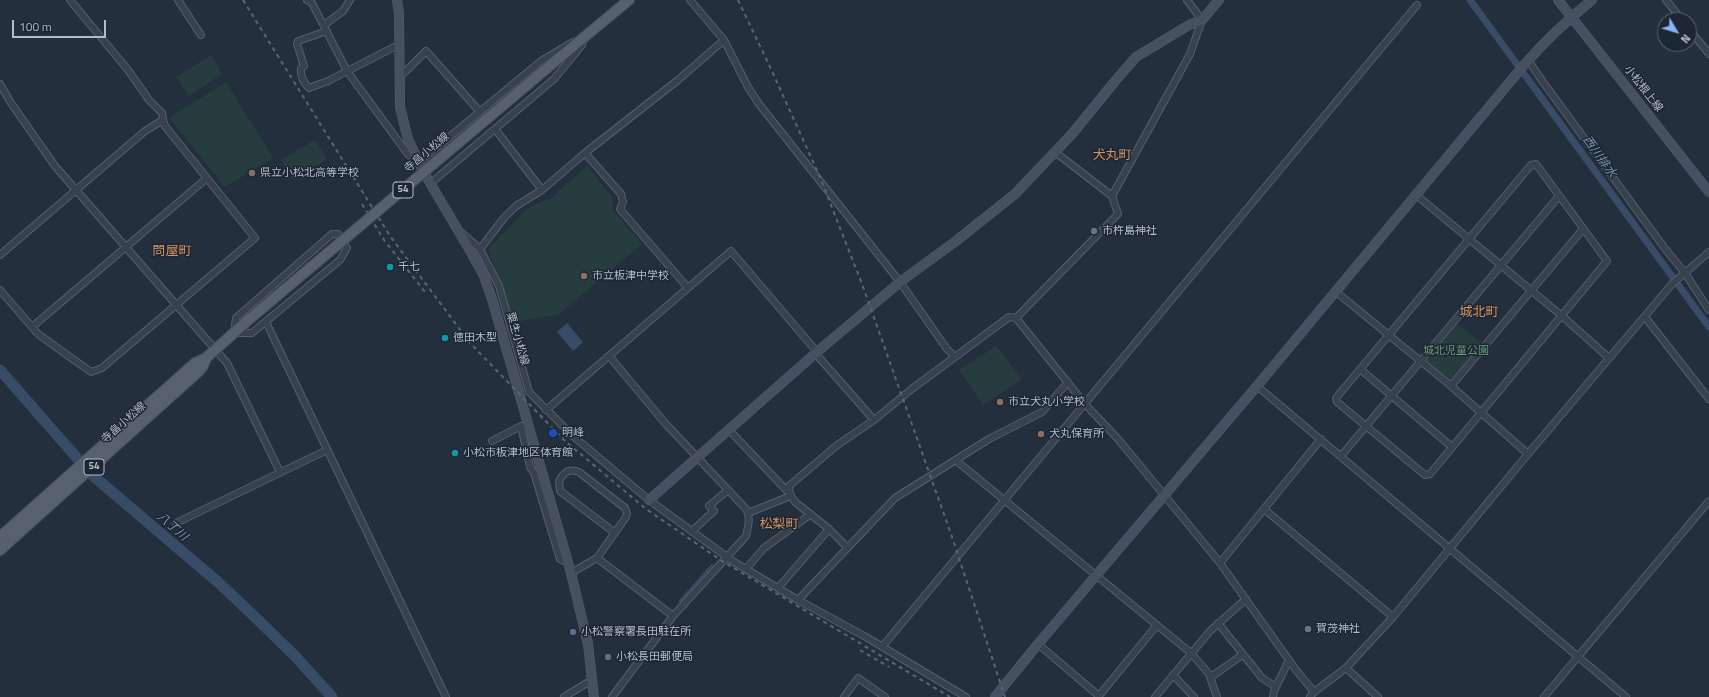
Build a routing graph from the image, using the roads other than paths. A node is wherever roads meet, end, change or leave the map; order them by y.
1 (70, 0) edge
2 (178, 0) edge
3 (307, 0) edge
4 (350, 0) edge
5 (397, 0) edge
6 (629, 0) edge
7 (690, 0) edge
8 (1187, 0) edge
9 (1219, 0) edge
10 (1558, 0) edge
11 (1592, 0) edge
12 (1666, 0) edge
13 (1417, 5) dead end
14 (1676, 12) edge
15 (1571, 16) junction
16 (1202, 20) junction
17 (325, 28) junction
18 (201, 35) dead end
19 (584, 38) junction
20 (1697, 39) edge
21 (724, 40) junction
22 (400, 44) junction
23 (1709, 54) edge
24 (1526, 62) junction
25 (347, 71) junction
26 (400, 77) junction
27 (0, 84) edge
28 (480, 112) junction
29 (163, 120) junction
30 (495, 129) junction
31 (1055, 152) junction
32 (585, 153) junction
33 (418, 163) junction
34 (207, 178) junction
35 (431, 183) junction
36 (76, 189) junction
37 (542, 190) junction
38 (1709, 192) edge
39 (1415, 194) junction
40 (1112, 196) junction
41 (1559, 196) junction
42 (1583, 229) junction
43 (461, 232) junction
44 (1468, 239) junction
45 (125, 247) junction
46 (480, 249) junction
47 (1709, 252) edge
48 (0, 255) edge
49 (1500, 266) junction
50 (1683, 274) junction
51 (900, 282) junction
52 (688, 288) junction
53 (0, 290) edge
54 (1530, 290) junction
55 (1335, 291) junction
56 (176, 305) junction
57 (1709, 310) edge
58 (1562, 316) junction
59 (1645, 317) junction
60 (1016, 318) junction
61 (266, 322) junction
62 (32, 327) junction
63 (234, 333) junction
64 (1390, 335) junction
65 (214, 350) junction
66 (816, 353) junction
67 (609, 356) junction
68 (955, 357) junction
69 (1609, 358) junction
70 (1420, 361) junction
71 (1360, 369) junction
72 (1068, 382) junction
73 (1257, 386) junction
74 (1451, 386) junction
75 (1391, 394) junction
76 (1709, 400) edge
77 (1084, 403) junction
78 (546, 410) junction
79 (1482, 413) junction
80 (874, 420) junction
81 (1364, 426) junction
82 (729, 430) junction
83 (1322, 440) junction
84 (492, 441) dead end
85 (1452, 447) junction
86 (327, 450) junction
87 (1528, 454) junction
88 (1340, 456) junction
89 (697, 457) junction
90 (959, 463) dead end
91 (280, 472) junction
92 (728, 490) junction
93 (790, 494) junction
94 (1163, 495) junction
95 (649, 500) junction
96 (1004, 501) junction
97 (1709, 501) edge
98 (44, 505) junction
99 (1264, 509) junction
100 (748, 513) junction
101 (811, 514) junction
102 (176, 523) dead end
103 (829, 529) junction
104 (692, 530) junction
105 (615, 533) junction
106 (0, 537) edge
107 (848, 548) junction
108 (0, 550) edge
109 (1449, 550) junction
110 (727, 556) junction
111 (597, 558) junction
112 (568, 563) junction
113 (1220, 563) junction
114 (746, 569) junction
115 (571, 573) junction
116 (1097, 575) junction
117 (778, 588) junction
118 (1246, 599) junction
119 (798, 600) junction
120 (673, 616) junction
121 (1393, 617) junction
122 (1218, 623) junction
123 (1157, 625) junction
124 (1038, 644) junction
125 (882, 647) junction
126 (1191, 653) junction
127 (1242, 655) junction
128 (1578, 655) junction
129 (1289, 660) junction
130 (1346, 668) junction
131 (1173, 675) junction
132 (1211, 677) junction
133 (592, 680) junction
134 (1276, 687) junction
135 (1314, 692) junction
136 (1099, 696) edge
137 (446, 697) edge
138 (564, 697) edge
139 (594, 697) edge
140 (612, 697) edge
141 (844, 697) edge
142 (884, 697) edge
143 (966, 697) edge
144 (995, 697) edge
145 (1155, 697) edge
146 (1194, 697) edge
147 (1217, 697) edge
148 (1273, 697) edge
149 (1310, 697) edge
150 (1378, 697) edge
151 (1544, 697) edge
152 (1626, 697) edge

1 - 29 street
2 - 18 street
3 - 17 street
4 - 17 street
5 - 22 street, 粟生小松線
6 - 19 main road, 寺畠小松線 / 54
7 - 21 street
8 - 16 street
9 - 16 street
10 - 15 street, 小松根上線
11 - 15 street
12 - 14 street
13 - 77 street
15 - 24 street
15 - 38 street, 小松根上線
16 - 31 street
16 - 40 street
17 - 25 street
17 - 25 street
19 - 28 street
19 - 30 street
19 - 63 main road, 寺畠小松線 / 54, bridge
20 - 23 street
21 - 32 street
21 - 51 street
22 - 25 street
22 - 26 street, 粟生小松線
24 - 39 street
24 - 50 street
25 - 33 street
26 - 28 street
26 - 33 street, 粟生小松線
27 - 36 street
28 - 33 street
29 - 34 street
29 - 36 street
30 - 35 street
30 - 37 street
31 - 40 street
31 - 51 street
32 - 37 street
32 - 52 street
33 - 35 street, 粟生小松線
34 - 45 street
34 - 56 street
35 - 43 street, 粟生小松線
36 - 45 street
36 - 48 street
37 - 46 street
39 - 44 street
39 - 55 street
40 - 60 street
41 - 42 street
41 - 44 street
41 - 49 street
42 - 54 street
42 - 58 street
43 - 46 street
43 - 112 street, 粟生小松線
44 - 49 street
44 - 64 street
45 - 56 street
45 - 62 street
46 - 78 street
47 - 50 street
49 - 54 street
49 - 70 street
50 - 57 street
50 - 59 street
51 - 66 street
51 - 68 street
52 - 66 street
52 - 67 street
53 - 62 street
54 - 58 street
54 - 74 street
55 - 64 street
55 - 73 street
56 - 62 street
56 - 65 street
58 - 69 street
58 - 79 street
59 - 69 street
59 - 76 street
60 - 68 street
60 - 72 street
61 - 63 street
61 - 63 street
61 - 86 street
63 - 65 main road, 寺畠小松線 / 54
64 - 70 street
64 - 71 street
65 - 91 street
65 - 98 main road, 寺畠小松線 / 54
66 - 80 street
66 - 82 street
67 - 78 street
67 - 89 street
68 - 80 street
69 - 87 street
70 - 74 street
70 - 75 street
71 - 75 street
71 - 81 street
72 - 77 street
72 - 107 street
73 - 83 street
73 - 94 street
74 - 79 street
75 - 81 street
75 - 85 street
77 - 94 street
77 - 96 street
78 - 95 street
79 - 85 street
79 - 87 street
80 - 93 street
81 - 85 street
81 - 88 street
82 - 89 street
82 - 93 street
83 - 88 street
83 - 99 street
84 - 112 street
86 - 91 street
86 - 137 street
87 - 109 street
88 - 109 street
89 - 92 street
89 - 95 street
90 - 96 street
91 - 102 street
92 - 100 street
92 - 104 street
93 - 100 street
93 - 101 street
94 - 113 street
94 - 116 street
95 - 104 street
96 - 116 street
96 - 125 street
97 - 128 street
98 - 106 main road, 寺畠小松線 / 54
98 - 108 main road, 寺畠小松線 / 54
99 - 113 street
99 - 121 street
100 - 110 street
101 - 103 street
101 - 114 street
103 - 107 street
103 - 117 street
104 - 110 street
105 - 105 street
105 - 111 street
107 - 119 street
109 - 121 street
109 - 128 street
110 - 114 street
110 - 120 street
111 - 115 street
111 - 120 street
112 - 115 street, 粟生小松線
113 - 118 street
114 - 117 street
115 - 133 street, 粟生小松線
116 - 123 street
116 - 124 street
117 - 119 street
118 - 122 street
118 - 129 street
119 - 125 street
120 - 140 street
121 - 130 street
122 - 126 street
122 - 127 street
123 - 126 street
123 - 136 street
124 - 136 street
124 - 144 street
125 - 143 street
126 - 131 street
126 - 132 street
127 - 132 street
127 - 134 street
128 - 151 street
128 - 152 street
129 - 134 street
129 - 135 street
130 - 135 street
130 - 150 street
131 - 145 street
131 - 146 street
132 - 147 street
133 - 138 street
133 - 139 street, 粟生小松線
134 - 148 street
135 - 149 street
141 - 142 street

